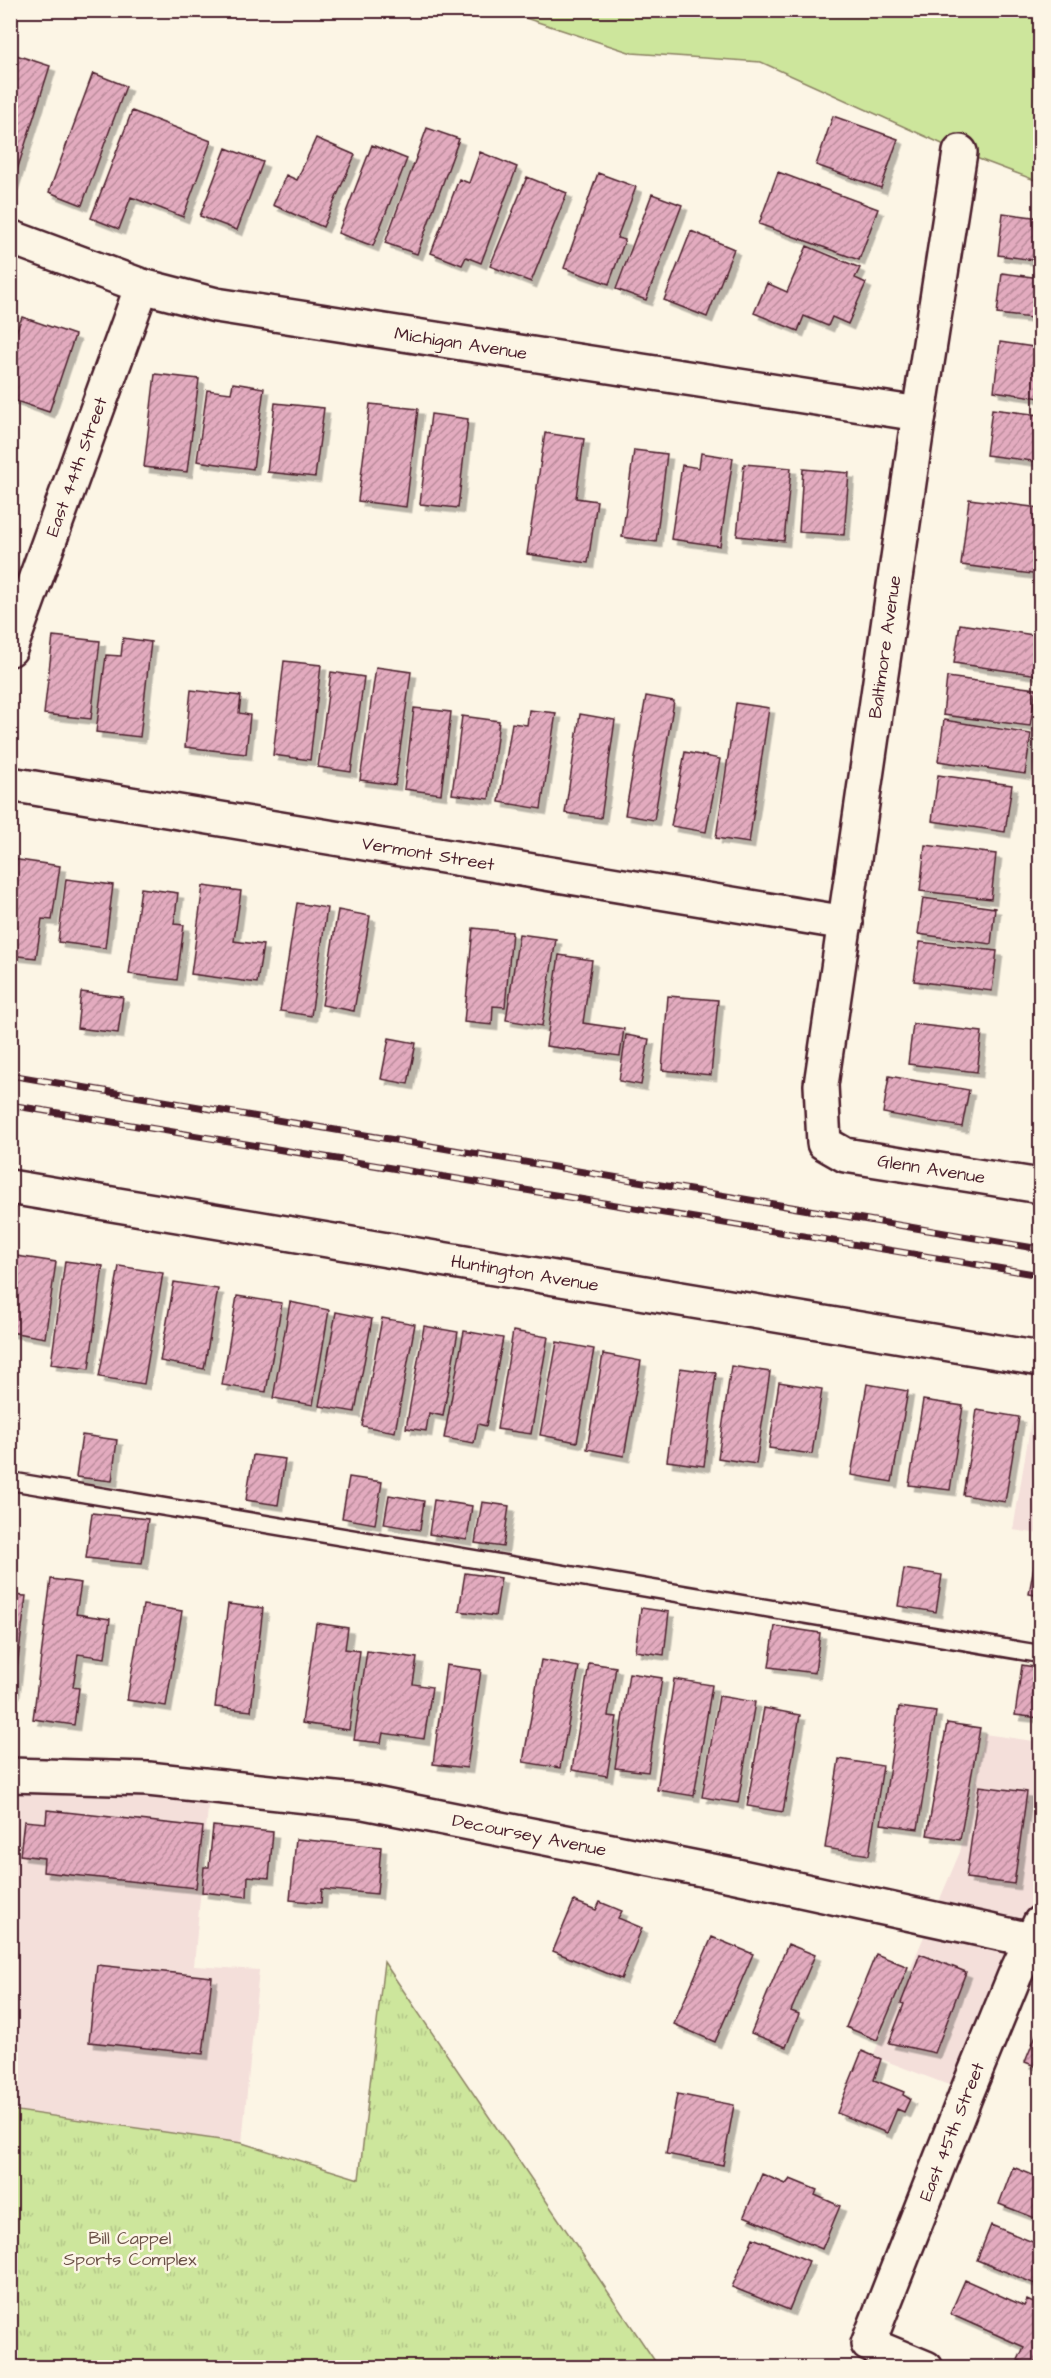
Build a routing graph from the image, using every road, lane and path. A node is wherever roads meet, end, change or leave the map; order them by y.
1 (960, 152) dead end
2 (10, 237) edge
3 (142, 286) junction
4 (919, 414) junction
5 (10, 649) edge
6 (10, 784) edge
7 (846, 922) junction
8 (824, 1143) joint
9 (1041, 1186) edge
10 (10, 1187) edge
11 (1041, 1359) edge
12 (10, 1481) edge
13 (1041, 1654) edge
14 (10, 1775) edge
15 (1037, 1935) edge
16 (926, 2367) edge

1 - 4 street, Baltimore Avenue
2 - 3 street, Michigan Avenue
3 - 4 street, Michigan Avenue
3 - 5 street, East 44th Street
4 - 7 street, Baltimore Avenue
6 - 7 street, Vermont Street
7 - 8 street, Baltimore Avenue
8 - 9 street, Glenn Avenue
10 - 11 street, Huntington Avenue
12 - 13 lane
14 - 15 street, Decoursey Avenue
15 - 16 street, East 45th Street

